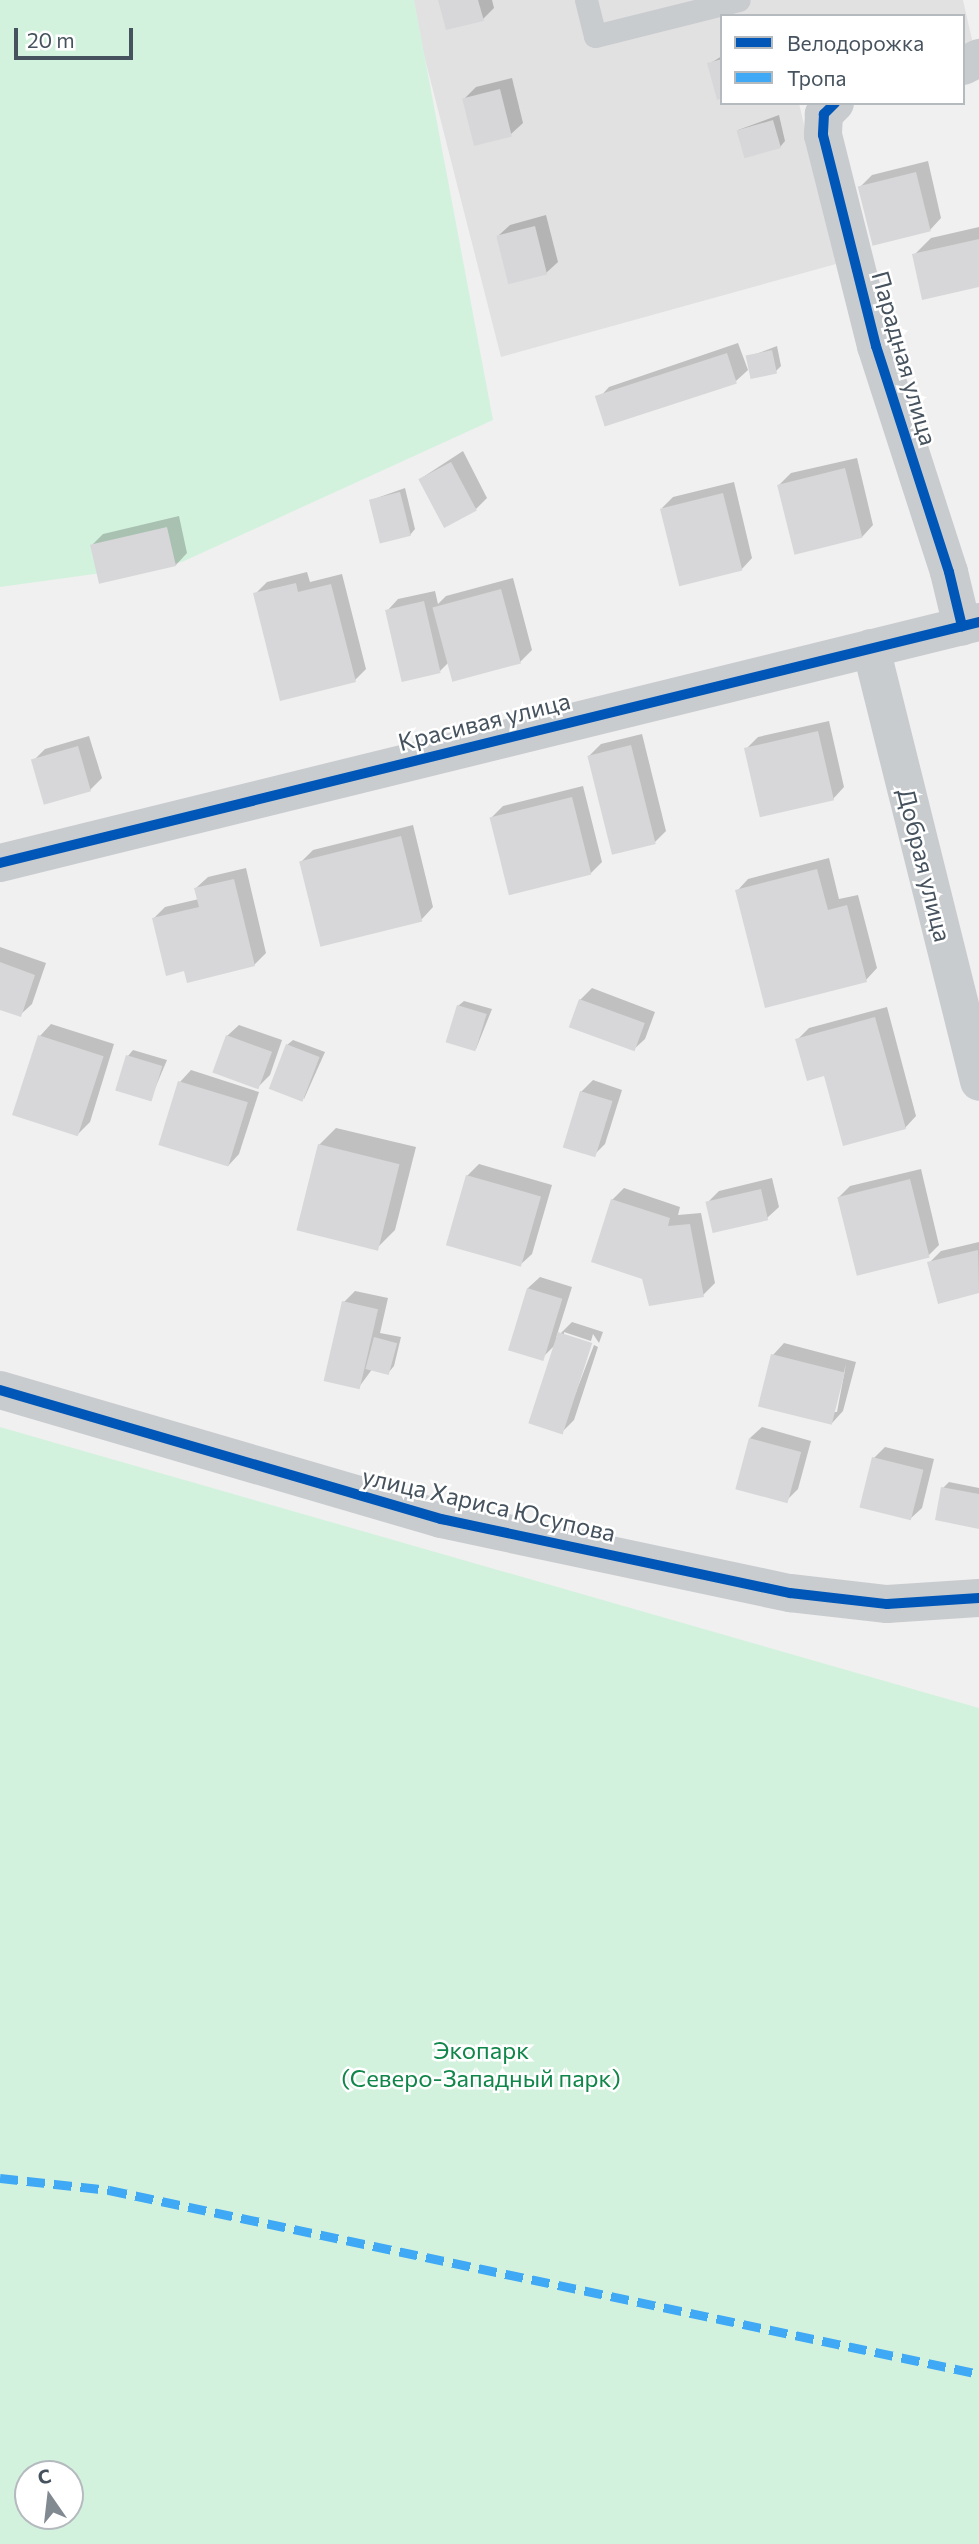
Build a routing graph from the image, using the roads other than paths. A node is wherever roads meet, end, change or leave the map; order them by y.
1 (586, 0) edge
2 (739, 0) edge
3 (833, 105) edge
4 (971, 624) edge
5 (870, 648) junction
6 (0, 863) edge
7 (979, 1082) edge
8 (0, 1390) edge
9 (979, 1598) edge

1 - 2 lane
3 - 4 street, Парадная улица
4 - 5 street, Красивая улица
5 - 6 street, Красивая улица
5 - 7 street, Добрая улица
8 - 9 street, улица Хариса Юсупова

